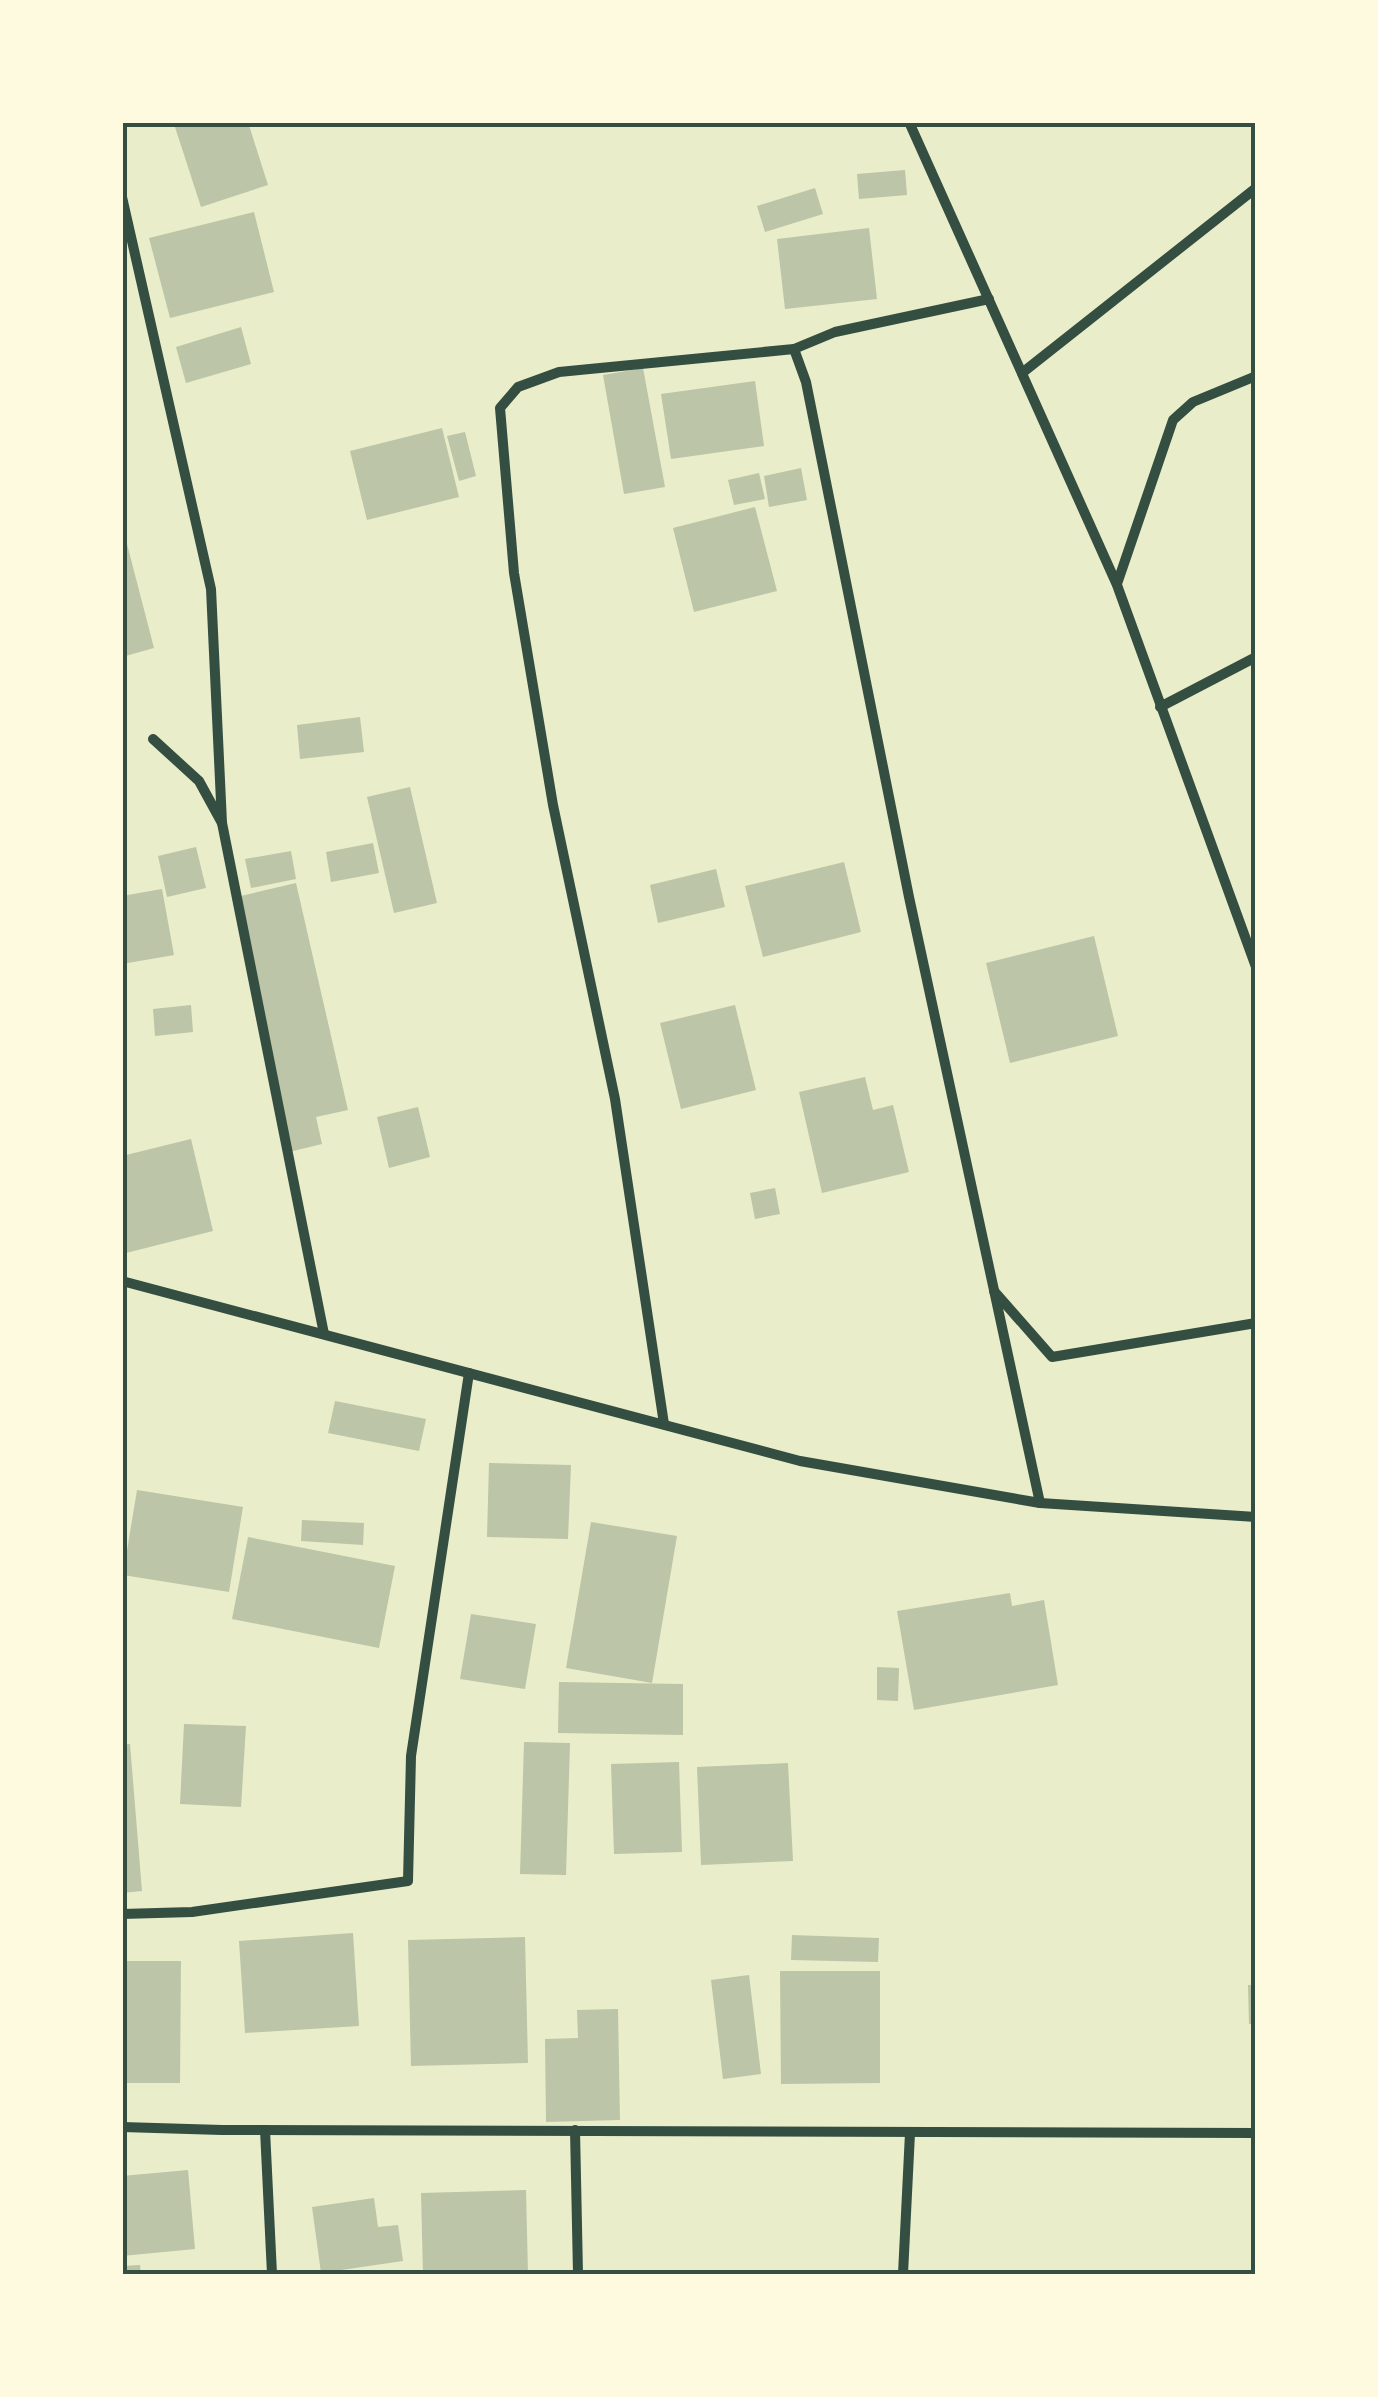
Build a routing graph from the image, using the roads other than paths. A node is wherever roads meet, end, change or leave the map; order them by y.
1 (909, 122) edge
2 (1256, 188) edge
3 (122, 197) edge
4 (989, 299) junction
5 (794, 349) junction
6 (1022, 373) junction
7 (1256, 376) edge
8 (1116, 586) junction
9 (1256, 658) edge
10 (1160, 707) junction
11 (153, 739) dead end
12 (222, 823) junction
13 (1256, 967) edge
14 (122, 1281) edge
15 (994, 1290) junction
16 (1256, 1324) edge
17 (324, 1334) junction
18 (469, 1373) junction
19 (664, 1424) junction
20 (1040, 1504) junction
21 (1256, 1517) edge
22 (122, 1914) edge
23 (122, 2127) edge
24 (266, 2130) junction
25 (575, 2130) junction
26 (910, 2132) junction
27 (1256, 2133) edge
28 (272, 2274) edge
29 (578, 2274) edge
30 (903, 2274) edge

1 - 4 street
2 - 6 street
3 - 12 street
4 - 5 street
4 - 6 street
5 - 15 street
5 - 19 street
6 - 8 street
7 - 8 street
8 - 10 street
9 - 10 street
10 - 13 street
11 - 12 street
12 - 17 street
14 - 17 street
15 - 16 street
15 - 20 street
17 - 18 street
18 - 19 street
18 - 22 street
19 - 20 street
20 - 21 street
23 - 24 street
24 - 25 street
24 - 28 street
25 - 26 street
25 - 29 street
26 - 27 street
26 - 30 street

